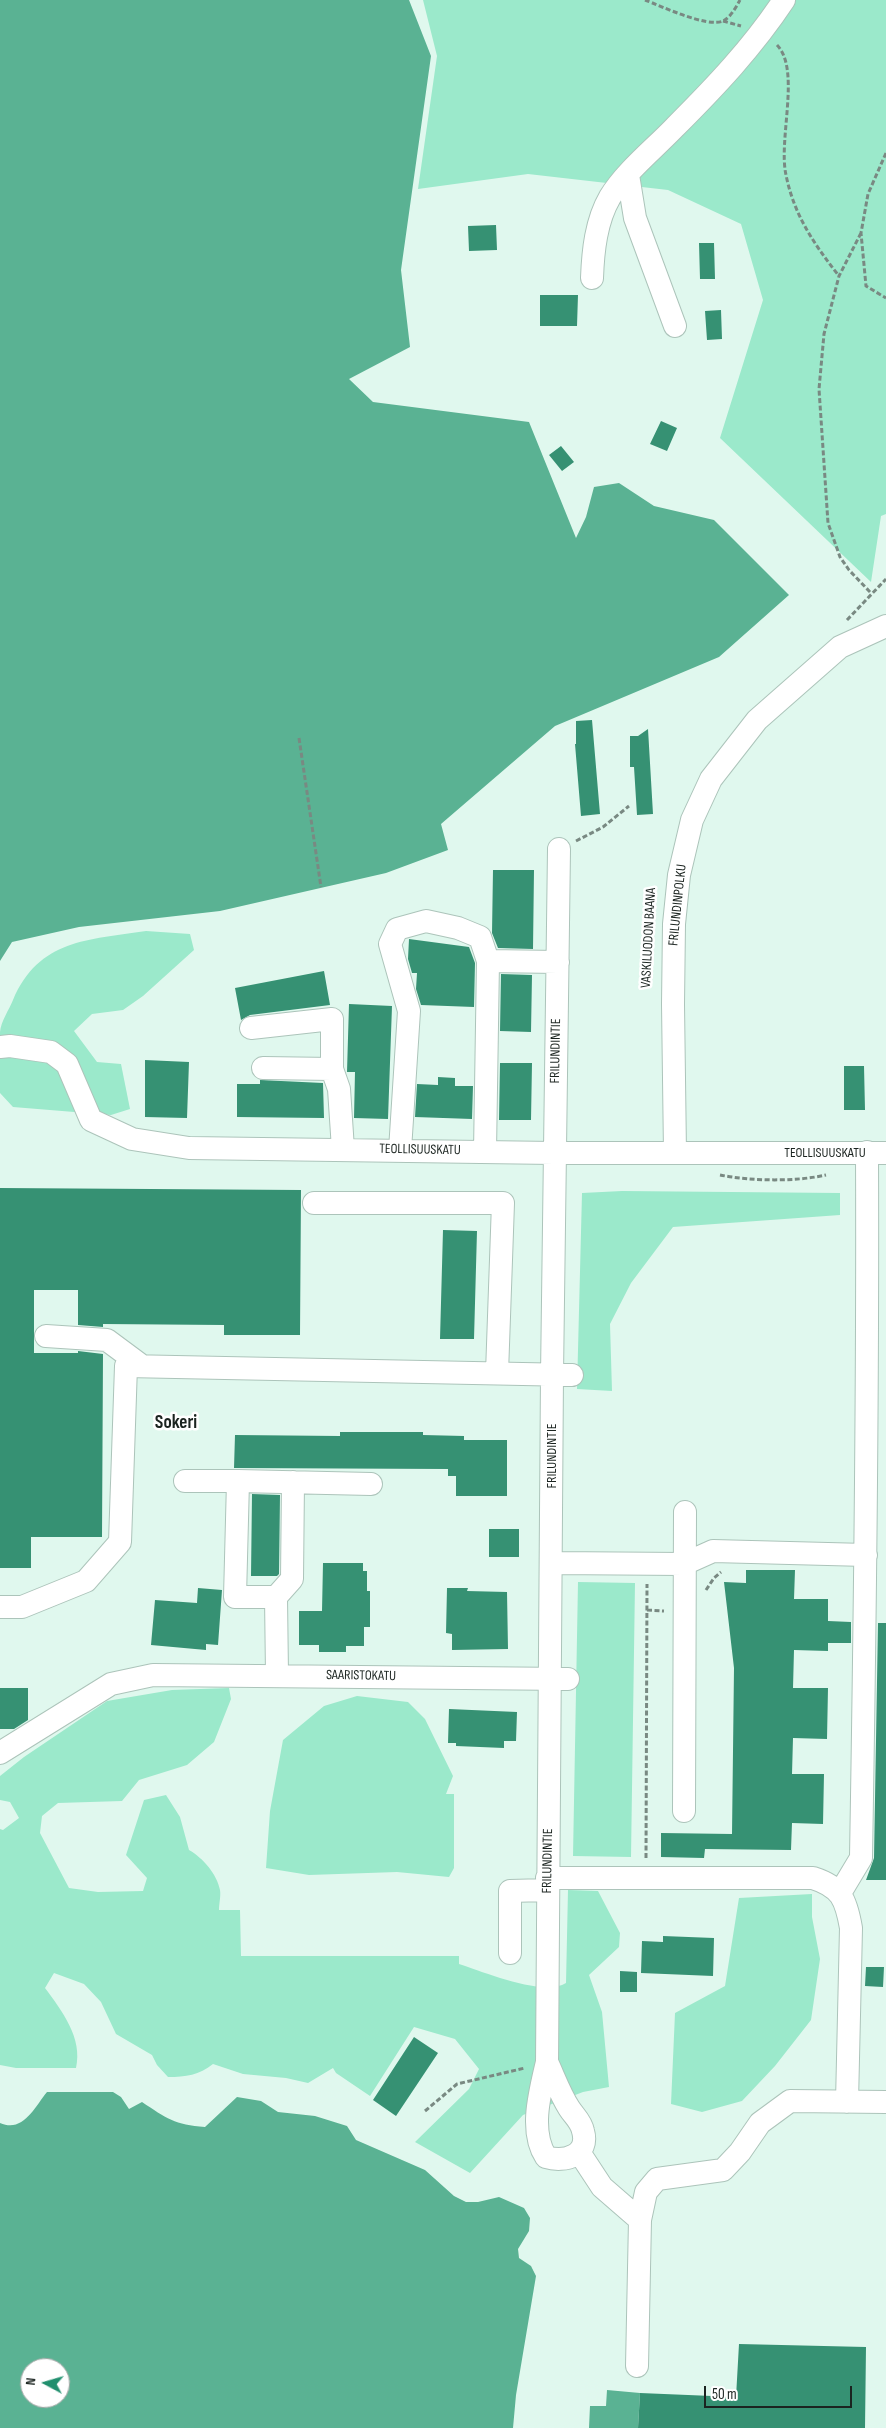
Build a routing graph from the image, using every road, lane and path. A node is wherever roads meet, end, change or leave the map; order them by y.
1 (644, 0) edge
2 (740, 0) edge
3 (784, 0) edge
4 (762, 32) junction
5 (886, 153) edge
6 (628, 175) junction
7 (861, 233) junction
8 (839, 276) junction
9 (592, 278) dead end
10 (886, 298) edge
11 (675, 326) dead end
12 (886, 579) edge
13 (871, 593) junction
14 (886, 626) edge
15 (841, 627) dead end
16 (299, 738) dead end
17 (630, 806) dead end
18 (559, 849) joint
19 (321, 887) dead end
20 (488, 962) junction
21 (558, 962) junction
22 (251, 1028) dead end
23 (0, 1047) edge
24 (263, 1068) dead end
25 (332, 1069) junction
26 (343, 1149) junction
27 (400, 1150) junction
28 (485, 1152) junction
29 (554, 1153) junction
30 (675, 1153) junction
31 (877, 1153) edge
32 (833, 1174) dead end
33 (718, 1175) dead end
34 (314, 1202) dead end
35 (46, 1336) dead end
36 (142, 1366) junction
37 (497, 1373) junction
38 (562, 1375) junction
39 (185, 1481) dead end
40 (238, 1481) junction
41 (293, 1482) junction
42 (371, 1484) dead end
43 (685, 1512) dead end
44 (866, 1555) junction
45 (552, 1563) junction
46 (648, 1563) junction
47 (684, 1564) junction
48 (724, 1570) dead end
49 (276, 1597) junction
50 (705, 1598) dead end
51 (11, 1607) edge
52 (647, 1610) junction
53 (684, 1612) junction
54 (0, 1625) edge
55 (277, 1675) junction
56 (559, 1679) junction
57 (0, 1753) edge
58 (684, 1811) dead end
59 (646, 1865) dead end
60 (547, 1884) junction
61 (840, 1892) junction
62 (510, 1953) dead end
63 (547, 2062) junction
64 (848, 2102) junction
65 (886, 2102) edge
66 (425, 2111) dead end
67 (579, 2152) junction
68 (640, 2220) junction
69 (637, 2366) dead end

1 - 2 path
3 - 4 street
4 - 6 street
4 - 8 path
5 - 7 path
6 - 9 street
6 - 11 street
7 - 8 path
7 - 10 path
8 - 13 path
12 - 13 path
13 - 15 path
14 - 30 street, FRILUNDINPOLKU
16 - 19 path
17 - 18 path
18 - 21 street, FRILUNDINTIE
20 - 21 street
20 - 27 street
20 - 28 street
21 - 29 street, FRILUNDINTIE
22 - 25 street
23 - 26 street, TEOLLISUUSKATU
24 - 25 street
25 - 26 street
26 - 27 street, TEOLLISUUSKATU
27 - 28 street, TEOLLISUUSKATU
28 - 29 street, TEOLLISUUSKATU
29 - 30 street, TEOLLISUUSKATU
29 - 38 street, FRILUNDINTIE
30 - 31 street, TEOLLISUUSKATU
31 - 44 street
32 - 33 path
34 - 37 street
35 - 36 street
36 - 37 street
36 - 51 street
37 - 38 street
38 - 45 street, FRILUNDINTIE
39 - 40 street
40 - 41 street
40 - 49 street
41 - 42 street
41 - 49 street
43 - 47 street
44 - 47 street
44 - 61 street
45 - 46 street
45 - 56 street, FRILUNDINTIE
46 - 47 street
46 - 52 path
47 - 53 street
48 - 50 path
49 - 55 street
51 - 54 street
52 - 53 path
52 - 59 path
53 - 58 street
55 - 56 street, SAARISTOKATU
55 - 57 street, SAARISTOKATU
56 - 60 street, FRILUNDINTIE
60 - 61 street
60 - 62 street
60 - 63 street, FRILUNDINTIE
61 - 64 street
63 - 66 path
63 - 67 street, FRILUNDINTIE
63 - 67 street, FRILUNDINTIE
64 - 65 street
64 - 68 street
67 - 68 street
68 - 69 street

